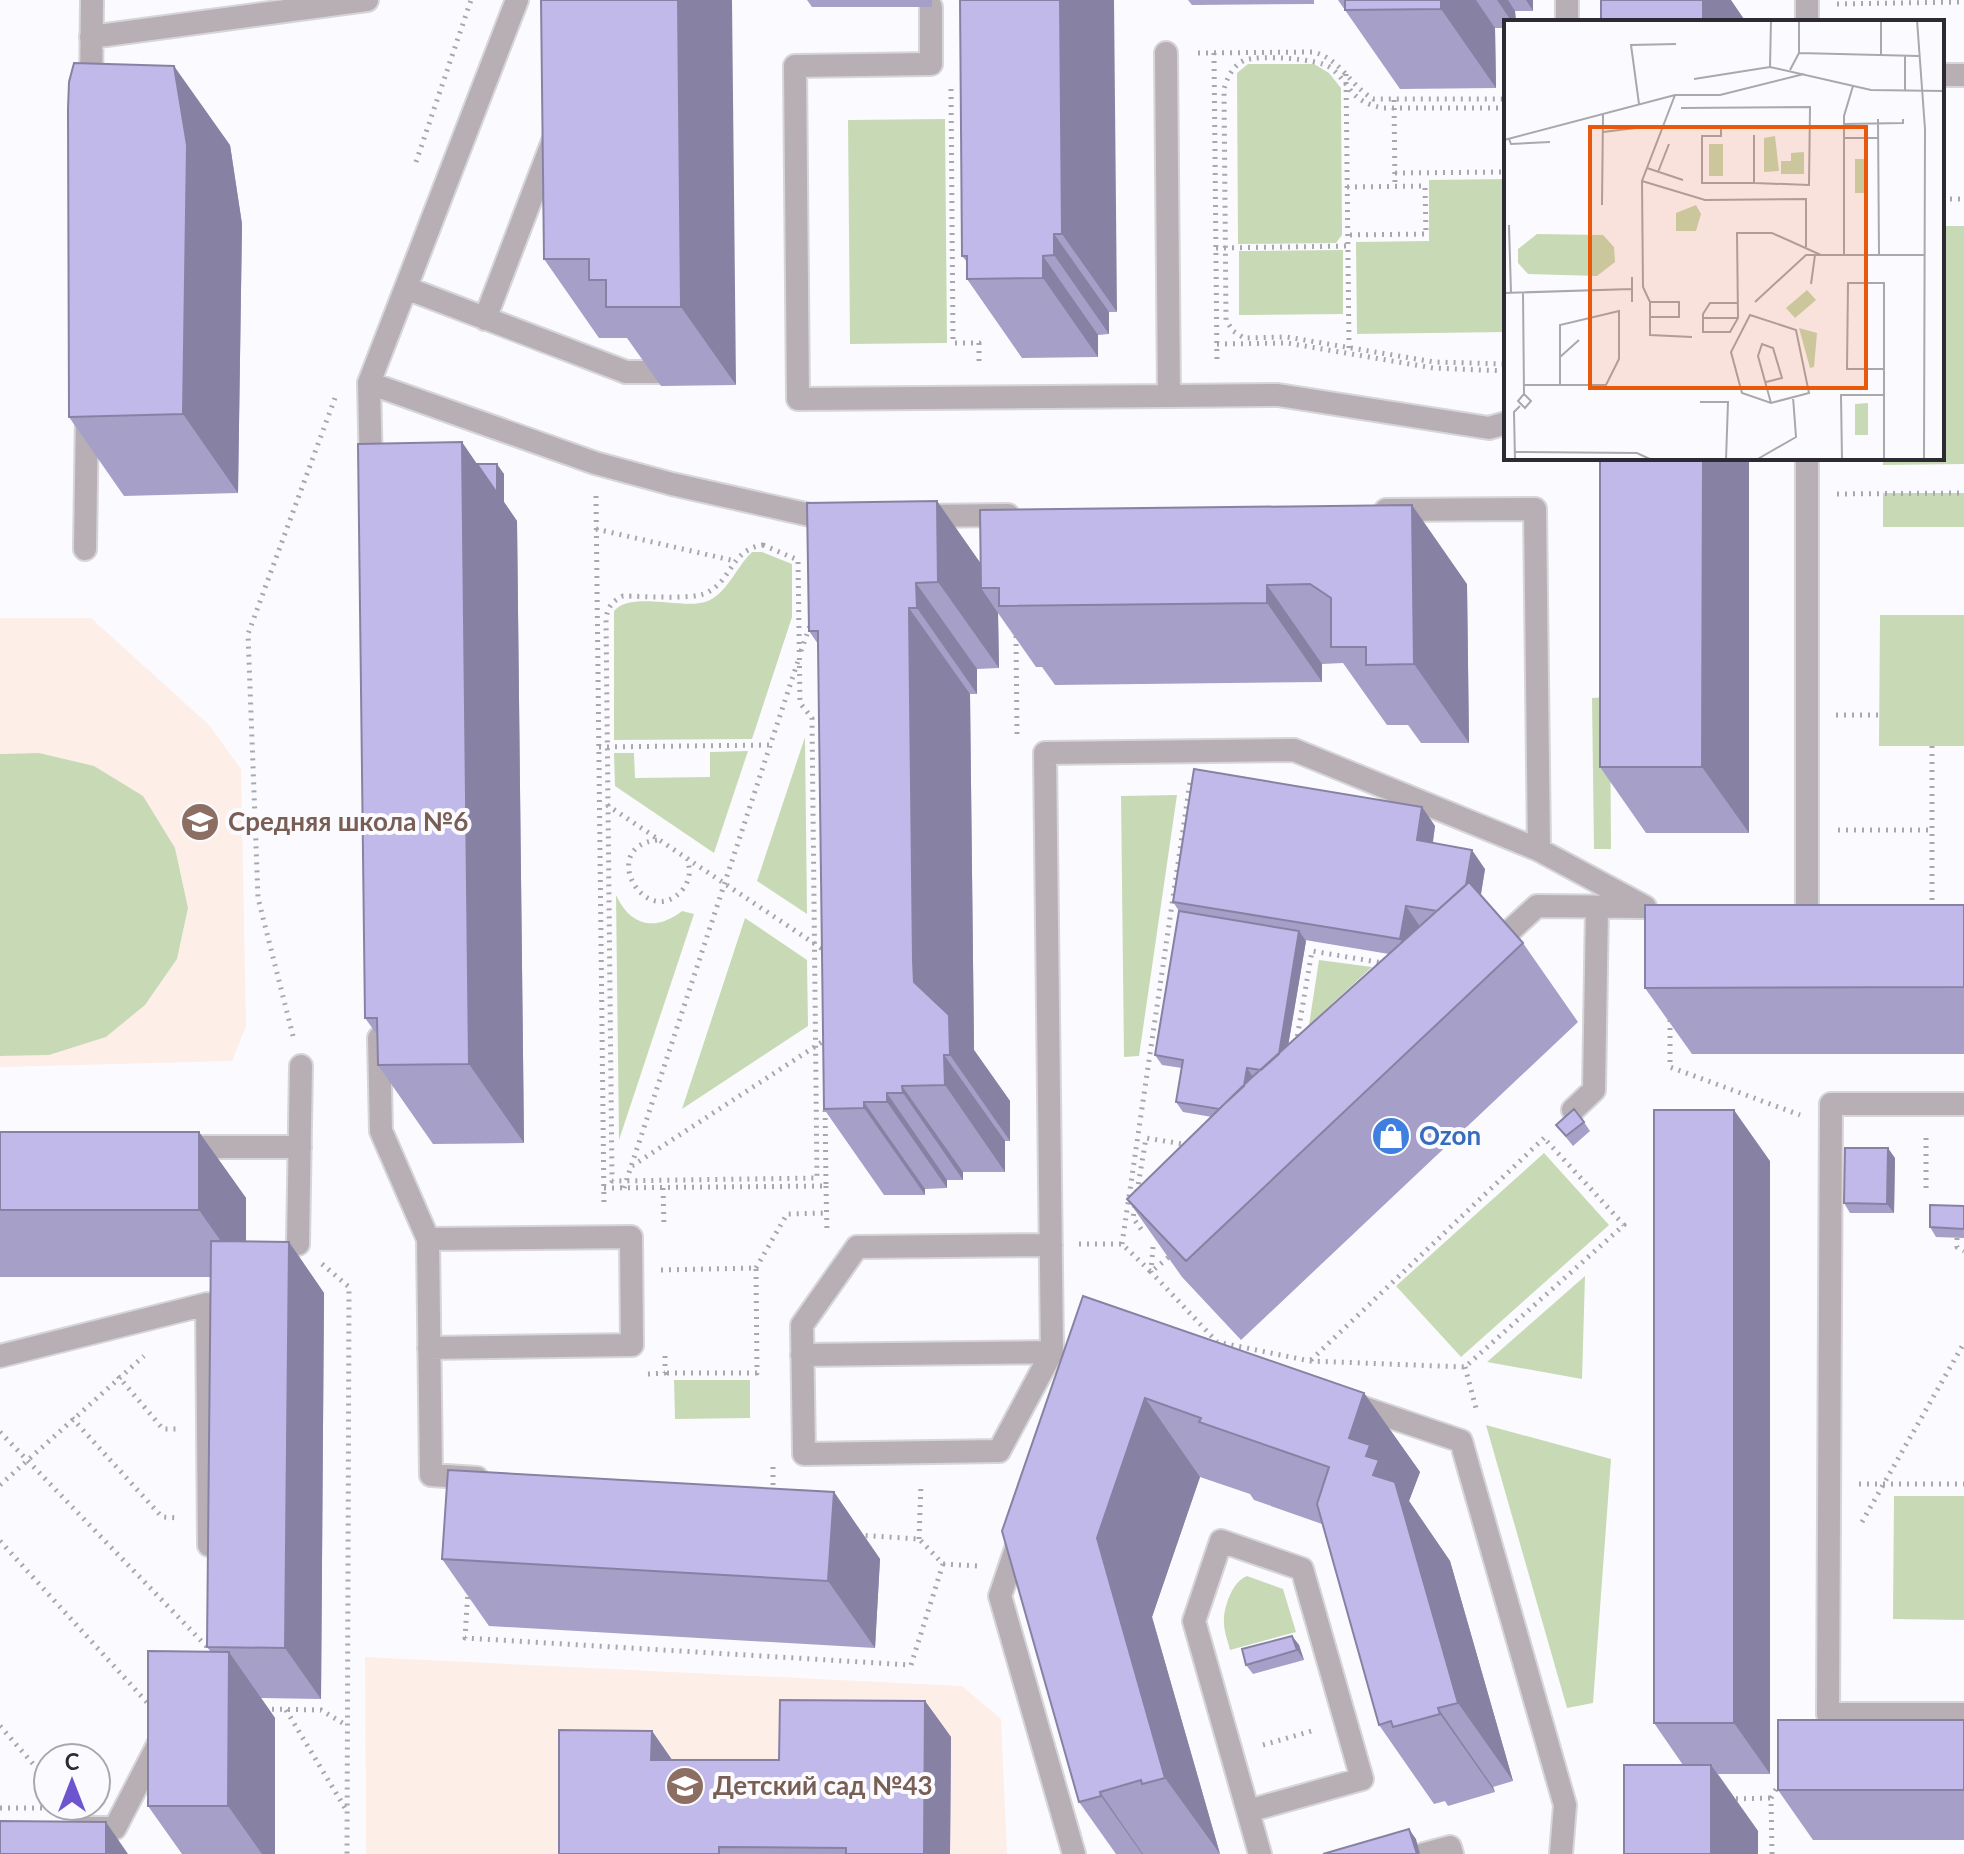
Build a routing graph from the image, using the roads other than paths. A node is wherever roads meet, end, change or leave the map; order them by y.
1 (92, 0) edge
2 (367, 0) edge
3 (517, 0) edge
4 (931, 7) dead end
5 (91, 37) junction
6 (1166, 53) road end
7 (90, 114) edge
8 (561, 120) edge
9 (406, 288) junction
10 (485, 319) junction
11 (661, 372) edge
12 (369, 383) junction
13 (87, 394) edge
14 (1169, 396) junction
15 (1504, 424) edge
16 (1807, 460) edge
17 (371, 495) edge
18 (1368, 511) edge
19 (1030, 515) edge
20 (864, 516) edge
21 (894, 516) edge
22 (85, 549) dead end
23 (1539, 850) junction
24 (1597, 907) junction
25 (1781, 907) edge
26 (1473, 965) edge
27 (379, 1020) edge
28 (301, 1066) road end
29 (1964, 1104) edge
30 (1573, 1110) edge
31 (300, 1147) junction
32 (158, 1148) edge
33 (428, 1239) junction
34 (298, 1244) road end
35 (1051, 1245) junction
36 (429, 1348) junction
37 (1052, 1352) junction
38 (802, 1355) junction
39 (0, 1356) edge
40 (1330, 1396) edge
41 (506, 1479) edge
42 (1026, 1522) edge
43 (209, 1561) edge
44 (1964, 1714) edge
45 (168, 1726) edge
46 (1248, 1811) junction
47 (81, 1822) edge
48 (1074, 1854) edge
49 (1260, 1854) edge
50 (1424, 1854) edge
51 (1452, 1854) edge
52 (1561, 1854) edge

1 - 5 lane
2 - 5 lane
3 - 9 lane
4 - 14 lane
5 - 7 lane
6 - 14 lane
8 - 10 lane
9 - 10 lane
9 - 12 lane
10 - 11 lane
12 - 17 lane
12 - 20 lane
13 - 22 lane
14 - 15 lane
16 - 25 lane
18 - 23 lane
19 - 21 lane
23 - 24 lane
23 - 35 lane
24 - 26 lane
24 - 30 lane
27 - 33 lane
28 - 31 lane
29 - 44 lane
31 - 32 lane
31 - 34 lane
33 - 36 lane
33 - 36 lane
35 - 37 lane
35 - 38 lane
36 - 41 lane
37 - 38 lane
37 - 38 lane
39 - 43 lane
40 - 52 lane
42 - 48 lane
45 - 47 lane
46 - 46 lane
46 - 49 lane
50 - 51 lane

